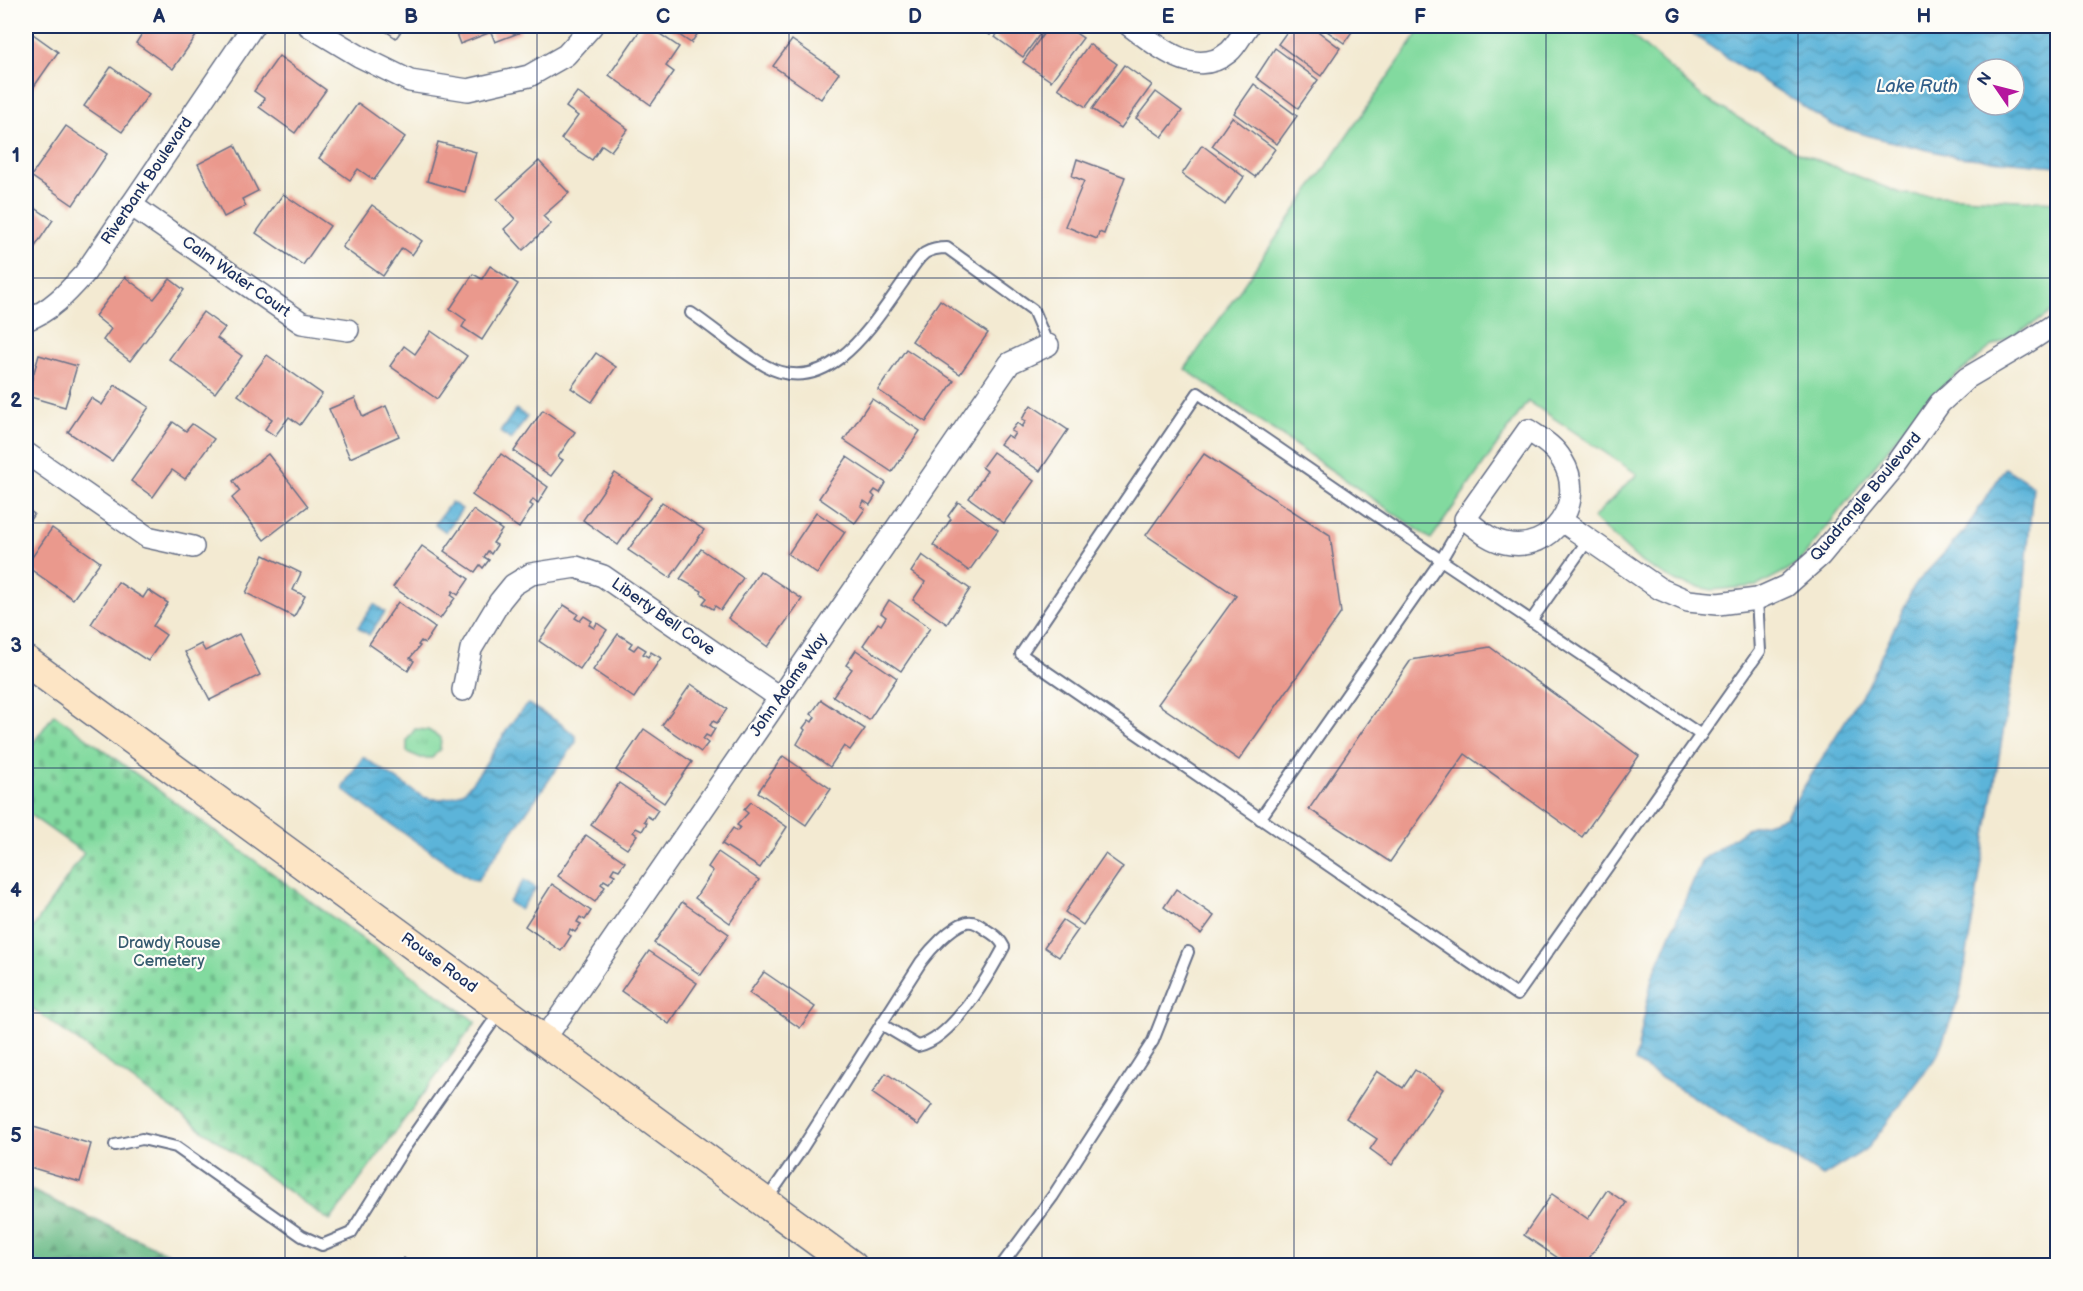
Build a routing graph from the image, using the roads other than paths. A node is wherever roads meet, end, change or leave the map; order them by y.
1 (254, 26) edge
2 (309, 26) edge
3 (592, 26) edge
4 (1130, 26) edge
5 (1248, 26) edge
6 (131, 205) junction
7 (692, 313) dead end
8 (26, 320) edge
9 (2058, 322) edge
10 (348, 330) dead end
11 (1048, 345) joint
12 (26, 453) edge
13 (1465, 519) junction
14 (1562, 521) junction
15 (1588, 540) junction
16 (193, 547) dead end
17 (1441, 560) junction
18 (1757, 599) junction
19 (1531, 621) junction
20 (26, 661) edge
21 (463, 690) dead end
22 (780, 698) junction
23 (1701, 735) junction
24 (1260, 819) junction
25 (1188, 952) dead end
26 (501, 1009) junction
27 (881, 1024) junction
28 (544, 1040) junction
29 (115, 1145) dead end
30 (765, 1202) junction
31 (852, 1266) edge
32 (1001, 1266) edge

1 - 6 street, Riverbank Boulevard
2 - 3 street
4 - 5 street
6 - 8 street, Riverbank Boulevard
6 - 10 street, Calm Water Court
7 - 11 lane
9 - 18 street, Quadrangle Boulevard
11 - 22 street, John Adams Way
12 - 16 street
13 - 14 street
13 - 14 street
13 - 17 lane
14 - 15 street, Quadrangle Boulevard
15 - 18 street, Quadrangle Boulevard
15 - 19 lane
17 - 19 lane
17 - 24 lane
17 - 24 lane
18 - 23 lane
19 - 23 lane
20 - 26 street, Rouse Road
21 - 22 street, Liberty Bell Cove
22 - 28 street, John Adams Way
23 - 24 lane
25 - 32 lane
26 - 28 street, Rouse Road
26 - 29 lane
27 - 27 lane
27 - 30 lane
28 - 30 street, Rouse Road
30 - 31 street, Rouse Road

